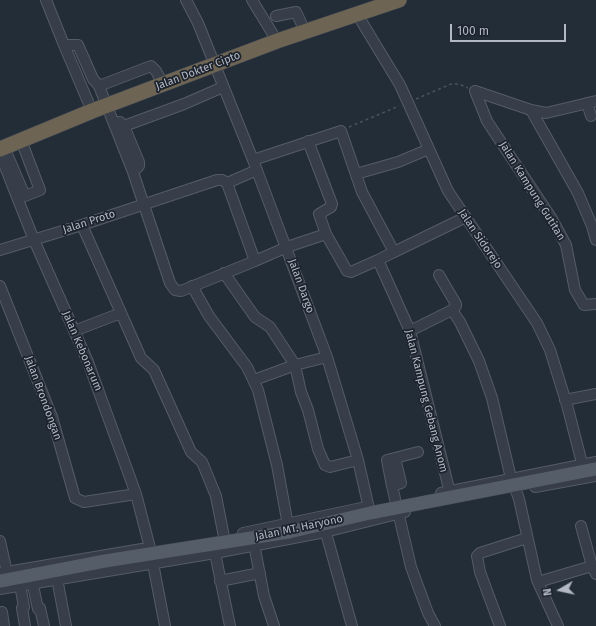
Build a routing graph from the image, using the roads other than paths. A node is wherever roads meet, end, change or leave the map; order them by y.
1 (46, 0) edge
2 (186, 0) edge
3 (252, 0) edge
4 (399, 0) edge
5 (357, 14) junction
6 (276, 16) dead end
7 (305, 32) junction
8 (277, 41) junction
9 (64, 45) junction
10 (215, 65) junction
11 (163, 84) junction
12 (100, 86) junction
13 (223, 87) junction
14 (592, 102) edge
15 (108, 106) junction
16 (531, 110) junction
17 (92, 111) junction
18 (591, 116) dead end
19 (119, 124) junction
20 (21, 140) junction
21 (308, 141) junction
22 (429, 149) junction
23 (1, 150) edge
24 (255, 165) junction
25 (356, 174) junction
26 (226, 183) junction
27 (144, 204) junction
28 (466, 217) junction
29 (82, 225) junction
30 (594, 225) edge
31 (326, 234) junction
32 (34, 240) junction
33 (596, 240) edge
34 (287, 247) junction
35 (0, 250) edge
36 (394, 252) junction
37 (378, 260) junction
38 (256, 261) junction
39 (224, 273) junction
40 (439, 274) dead end
41 (0, 286) edge
42 (192, 286) junction
43 (596, 304) edge
44 (452, 310) junction
45 (121, 313) junction
46 (74, 331) junction
47 (410, 331) junction
48 (327, 357) junction
49 (295, 365) junction
50 (254, 380) junction
51 (596, 394) edge
52 (565, 400) junction
53 (418, 452) dead end
54 (358, 460) junction
55 (596, 462) edge
56 (587, 468) edge
57 (596, 476) edge
58 (548, 481) junction
59 (514, 484) junction
60 (488, 490) junction
61 (136, 494) junction
62 (450, 494) junction
63 (397, 508) junction
64 (370, 510) junction
65 (581, 526) dead end
66 (289, 528) junction
67 (324, 528) junction
68 (527, 538) junction
69 (0, 541) edge
70 (253, 542) junction
71 (219, 544) junction
72 (151, 554) junction
73 (104, 558) junction
74 (594, 570) edge
75 (260, 573) junction
76 (56, 575) junction
77 (13, 579) edge
78 (220, 581) junction
79 (538, 582) junction
80 (2, 612) dead end
81 (4, 626) edge
82 (25, 626) edge
83 (44, 626) edge
84 (66, 626) edge
85 (165, 626) edge
86 (230, 626) edge
87 (274, 626) edge
88 (352, 626) edge
89 (435, 626) edge
90 (500, 626) edge
91 (558, 626) edge

1 - 9 street
2 - 10 street, Jalan Dargo
3 - 8 street
4 - 5 highway, Jalan Dokter Cipto
5 - 7 highway, Jalan Dokter Cipto
5 - 22 street, Jalan Sidorejo
6 - 7 street
7 - 8 highway, Jalan Dokter Cipto
8 - 10 highway, Jalan Dokter Cipto
9 - 12 street
9 - 17 street
10 - 11 highway, Jalan Dokter Cipto
10 - 13 street, Jalan Dargo
11 - 12 street
11 - 15 highway, Jalan Dokter Cipto
12 - 15 street
13 - 19 street
13 - 24 street, Jalan Dargo
14 - 16 street
14 - 18 street
15 - 17 highway, Jalan Dokter Cipto
15 - 19 street
16 - 30 street
16 - 43 street, Jalan Kampung Gutitan
17 - 20 highway, Jalan Dokter Cipto
19 - 27 street
20 - 23 highway, Jalan Dokter Cipto
20 - 23 street
21 - 24 street
21 - 25 street
21 - 31 street
22 - 25 street
22 - 28 street, Jalan Sidorejo
23 - 32 street, Jalan Kebonarum
24 - 26 street
24 - 34 street, Jalan Dargo
25 - 36 street
26 - 27 street, Jalan Proto
26 - 38 street
27 - 29 street, Jalan Proto
27 - 42 street
28 - 36 street
28 - 52 street, Jalan Sidorejo
29 - 32 street, Jalan Proto
29 - 45 street
30 - 33 street
31 - 34 street
31 - 37 street
32 - 35 street, Jalan Proto
32 - 46 street, Jalan Kebonarum
34 - 38 street
34 - 48 street, Jalan Dargo
36 - 37 street
37 - 47 street, Jalan Kampung Gebang Anom
38 - 39 street
39 - 42 street
39 - 49 street
40 - 44 street
41 - 61 street, Jalan Brondongan
42 - 50 street
44 - 47 street
44 - 59 street
45 - 46 street
45 - 71 street
46 - 61 street, Jalan Kebonarum
47 - 62 street, Jalan Kampung Gebang Anom
48 - 49 street
48 - 54 street, Jalan Dargo
49 - 50 street
49 - 54 street
50 - 66 street
51 - 52 street
52 - 56 street, Jalan Sidorejo
53 - 63 street
54 - 64 street, Jalan Dargo
55 - 56 street
56 - 58 main road, Jalan MT. Haryono
56 - 59 street
57 - 58 street
58 - 59 main road, Jalan MT. Haryono
59 - 60 main road, Jalan MT. Haryono
59 - 68 street
60 - 62 main road, Jalan MT. Haryono
60 - 63 street
61 - 72 street, Jalan Kebonarum
62 - 63 main road, Jalan MT. Haryono
63 - 64 main road, Jalan MT. Haryono
63 - 67 street
63 - 89 street
64 - 66 street
64 - 67 main road, Jalan MT. Haryono
65 - 74 street
66 - 67 main road, Jalan MT. Haryono
66 - 70 main road, Jalan MT. Haryono
66 - 71 street
67 - 70 street
67 - 88 street
68 - 79 street
68 - 90 street
69 - 77 street
70 - 71 main road, Jalan MT. Haryono
70 - 75 street
71 - 72 main road, Jalan MT. Haryono
71 - 78 street
72 - 73 main road, Jalan MT. Haryono
72 - 76 street
72 - 85 street, Jalan Kebonarum
73 - 76 main road, Jalan MT. Haryono
73 - 77 street
74 - 79 street
75 - 78 street
75 - 87 street
76 - 77 main road, Jalan MT. Haryono
76 - 84 street
77 - 82 street
77 - 83 street
78 - 86 street
79 - 91 street
80 - 81 street

